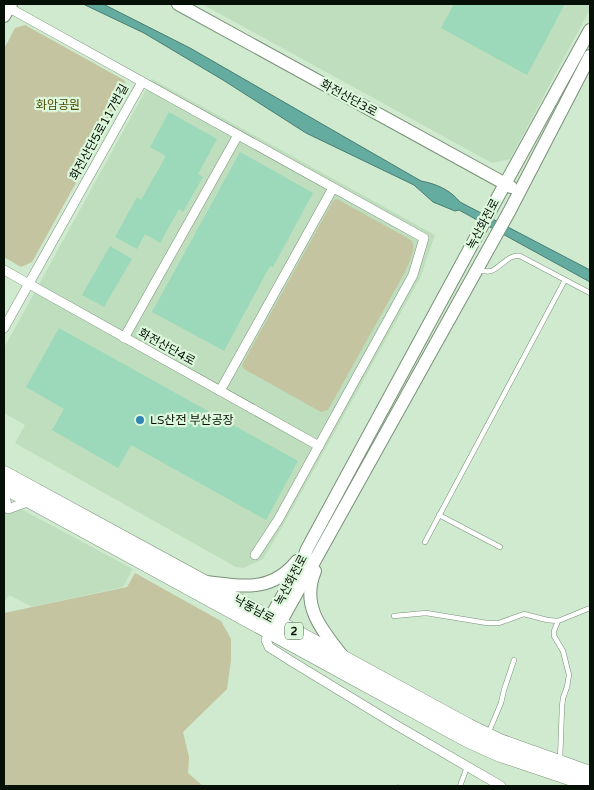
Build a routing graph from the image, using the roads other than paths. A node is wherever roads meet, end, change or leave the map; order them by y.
1 (178, 4) edge
2 (7, 8) edge
3 (590, 30) edge
4 (590, 56) edge
5 (142, 82) junction
6 (238, 135) junction
7 (505, 183) junction
8 (333, 188) junction
9 (520, 191) junction
10 (4, 270) edge
11 (476, 270) junction
12 (565, 280) junction
13 (28, 284) junction
14 (590, 293) edge
15 (4, 328) edge
16 (124, 338) junction
17 (220, 391) junction
18 (319, 446) junction
19 (4, 473) edge
20 (4, 487) edge
21 (4, 493) edge
22 (30, 501) junction
23 (6, 512) edge
24 (440, 515) junction
25 (328, 536) junction
26 (425, 542) dead end
27 (500, 547) dead end
28 (307, 549) junction
29 (255, 555) dead end
30 (204, 582) junction
31 (590, 608) edge
32 (394, 616) dead end
33 (558, 621) junction
34 (273, 624) junction
35 (344, 658) junction
36 (514, 660) dead end
37 (488, 735) junction
38 (560, 763) junction
39 (467, 767) junction
40 (590, 772) edge
41 (590, 785) edge
42 (460, 786) edge
43 (501, 786) edge

1 - 7 main road, 화전산단3로
2 - 5 street, 화전산단5로117번길
3 - 7 main road, 녹산화전로
4 - 9 main road, 녹산화전로
5 - 6 street
5 - 13 street, 화전산단5로117번길
6 - 8 street
6 - 16 street
7 - 9 main road, 화전산단3로
7 - 28 main road, 녹산화전로
8 - 17 street
8 - 18 street
9 - 11 main road, 녹산화전로
10 - 13 street, 화전산단4로
11 - 12 lane
11 - 25 main road, 녹산화전로
12 - 14 lane
12 - 24 lane
13 - 15 street, 화전산단5로117번길
13 - 16 street, 화전산단4로
16 - 17 street, 화전산단4로
17 - 18 street, 화전산단4로
18 - 29 street
19 - 30 main road, 낙동남로 / 2
20 - 22 main road, 낙동남로 / 2
21 - 23 street
22 - 23 street
22 - 34 main road, 낙동남로 / 2
24 - 26 lane
24 - 27 lane
25 - 34 main road, 녹산화전로
25 - 35 main road
28 - 30 main road
28 - 34 main road, 녹산화전로
30 - 34 main road, 낙동남로 / 2
31 - 33 lane
32 - 33 lane
33 - 38 lane
34 - 35 main road, 낙동남로 / 2
34 - 39 street
34 - 41 main road, 낙동남로 / 2
35 - 37 main road, 낙동남로 / 2
36 - 37 lane
37 - 38 main road, 낙동남로 / 2
38 - 40 main road, 낙동남로 / 2
39 - 42 lane
39 - 43 street

